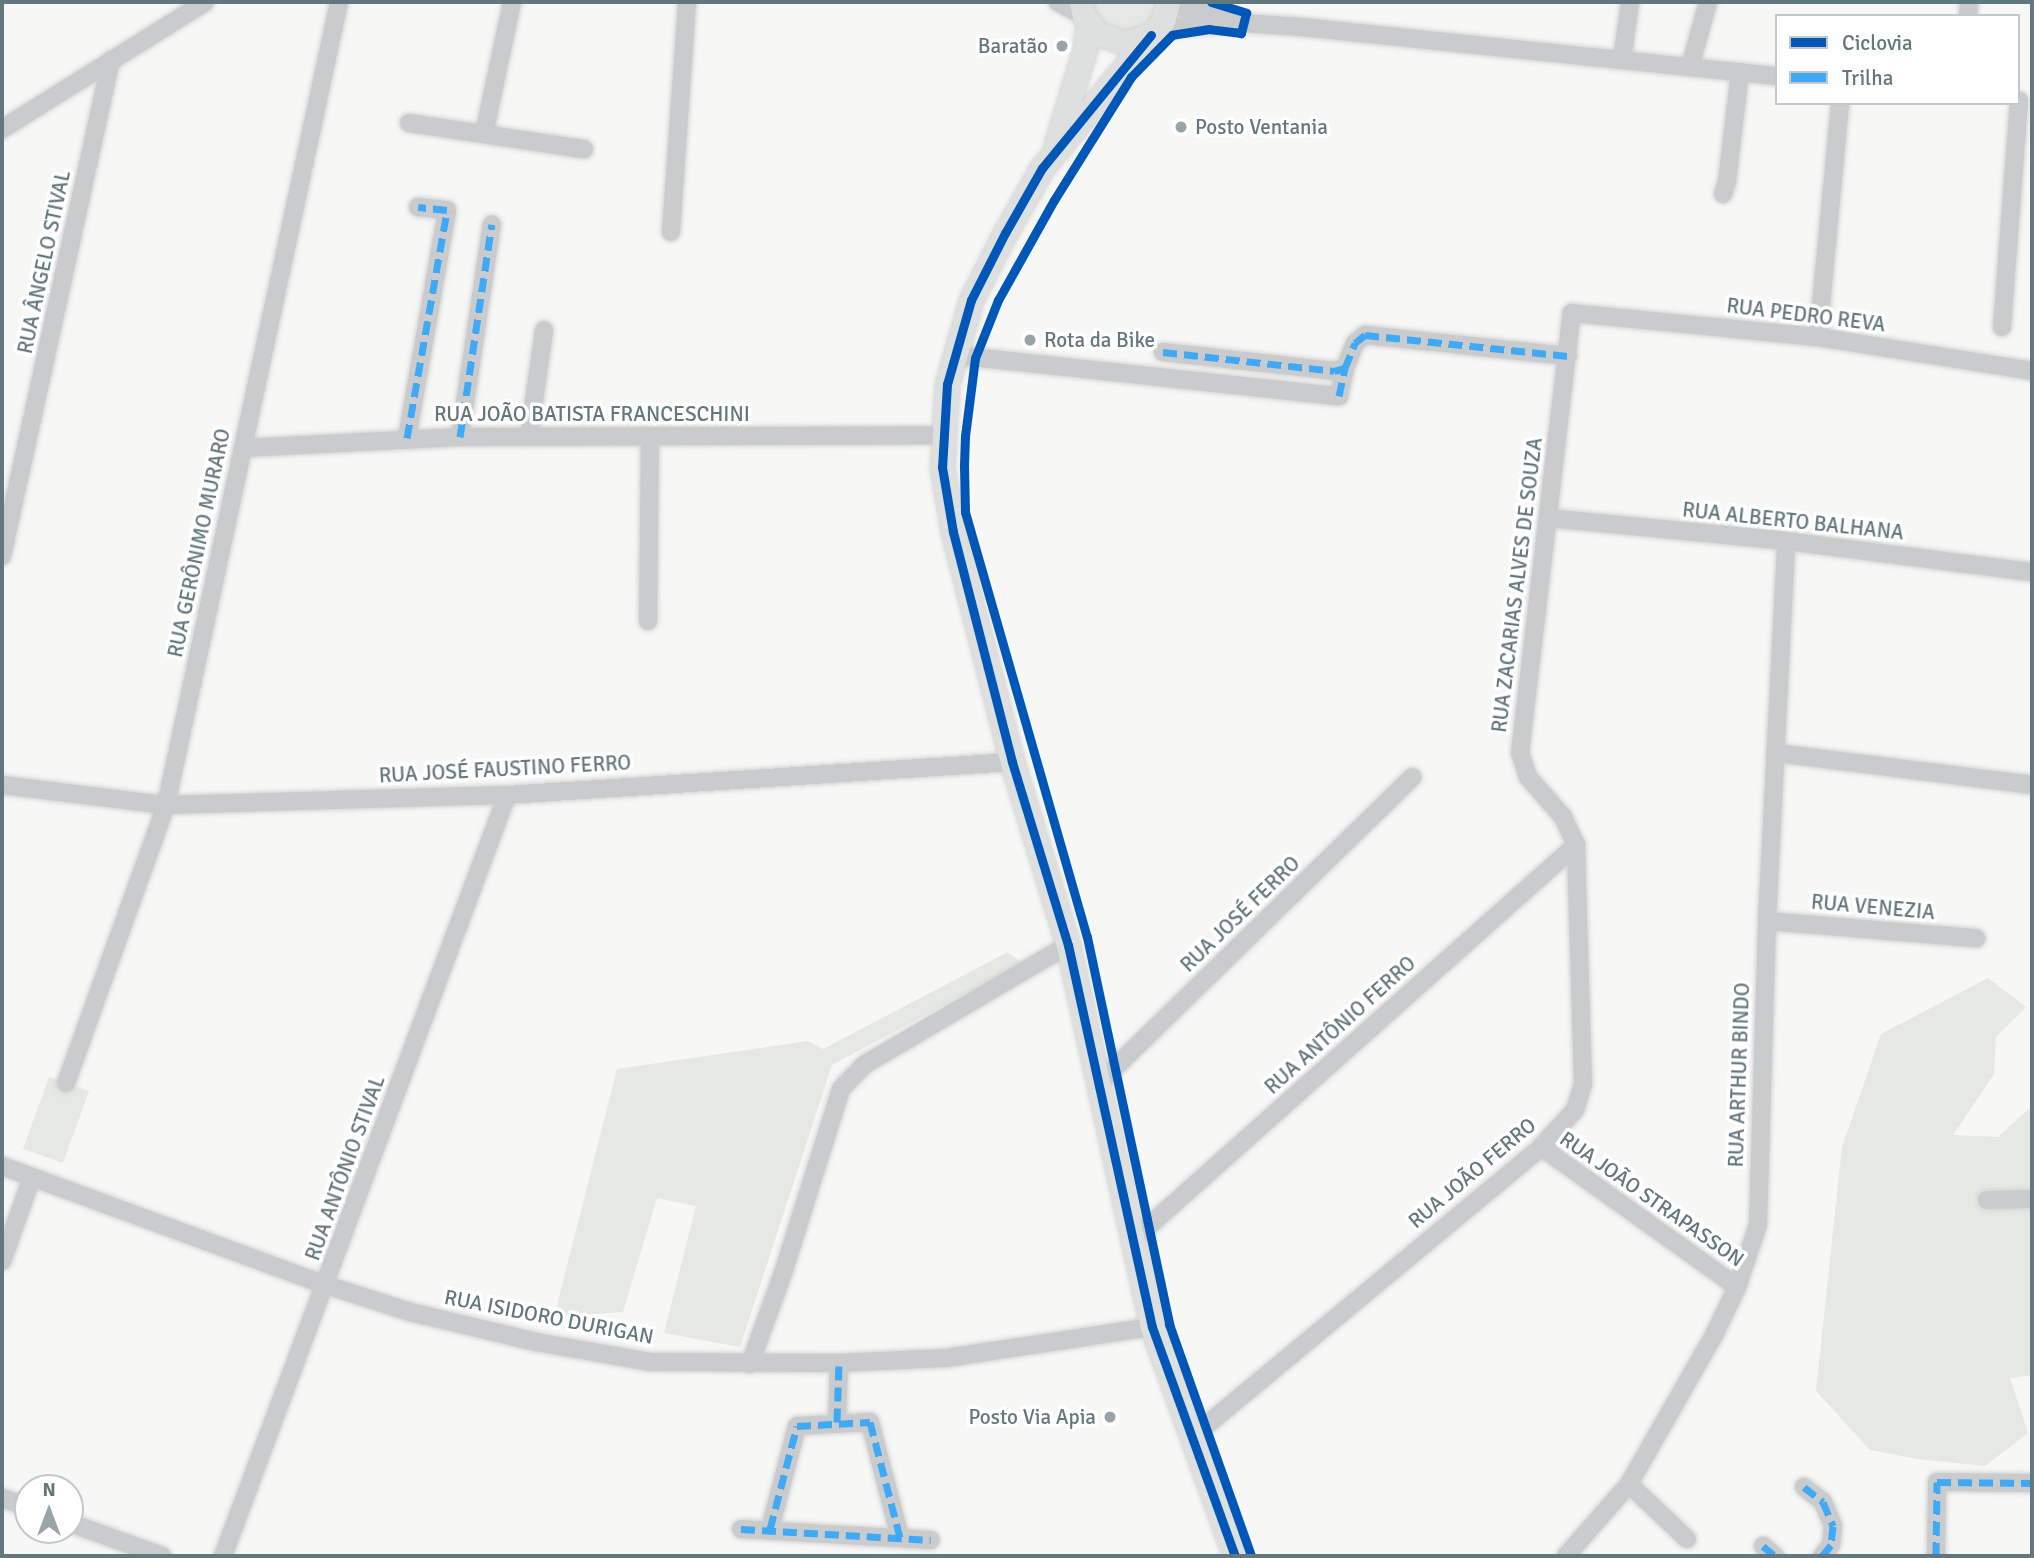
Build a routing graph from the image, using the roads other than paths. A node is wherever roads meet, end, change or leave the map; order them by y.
1 (205, 2) edge
2 (339, 2) edge
3 (512, 2) edge
4 (687, 2) edge
5 (1058, 2) edge
6 (1630, 2) edge
7 (1708, 2) edge
8 (1168, 3) edge
9 (1084, 13) edge
10 (1244, 23) junction
11 (1154, 32) junction
12 (111, 60) junction
13 (1622, 60) junction
14 (1690, 67) junction
15 (1740, 72) junction
16 (1775, 76) edge
17 (1840, 105) edge
18 (2019, 105) edge
19 (409, 123) dead end
20 (2, 129) edge
21 (484, 134) junction
22 (584, 149) dead end
23 (1054, 152) junction
24 (1723, 194) dead end
25 (418, 207) dead end
26 (492, 224) dead end
27 (671, 232) dead end
28 (1572, 313) joint
29 (2002, 327) dead end
30 (544, 330) dead end
31 (1818, 337) junction
32 (1163, 352) dead end
33 (953, 355) junction
34 (1568, 355) junction
35 (1345, 368) junction
36 (2032, 371) edge
37 (943, 435) junction
38 (529, 436) junction
39 (650, 436) junction
40 (460, 437) junction
41 (407, 438) junction
42 (243, 448) junction
43 (1548, 519) junction
44 (1786, 541) junction
45 (2, 556) edge
46 (2032, 572) edge
47 (648, 621) dead end
48 (1776, 753) junction
49 (1012, 762) junction
50 (1413, 777) dead end
51 (2, 785) edge
52 (2032, 785) edge
53 (507, 795) junction
54 (166, 805) junction
55 (1576, 845) junction
56 (1767, 921) junction
57 (1976, 939) dead end
58 (1068, 945) junction
59 (66, 1083) dead end
60 (1099, 1083) junction
61 (1541, 1147) junction
62 (2, 1166) edge
63 (32, 1177) junction
64 (2032, 1199) edge
65 (1987, 1200) dead end
66 (1133, 1240) junction
67 (2, 1261) edge
68 (326, 1285) junction
69 (1737, 1287) junction
70 (1152, 1327) junction
71 (839, 1363) junction
72 (750, 1364) junction
73 (837, 1422) junction
74 (1191, 1438) junction
75 (2032, 1483) edge
76 (1629, 1484) junction
77 (1804, 1487) dead end
78 (84, 1528) edge
79 (741, 1529) dead end
80 (770, 1529) junction
81 (900, 1538) junction
82 (1687, 1539) dead end
83 (931, 1540) dead end
84 (162, 1556) edge
85 (223, 1556) edge
86 (1235, 1556) edge
87 (1566, 1556) edge
88 (1822, 1556) edge
89 (1936, 1556) edge

1 - 12 street
2 - 42 street, RUA GERÔNIMO MURARO
3 - 21 street
4 - 27 street
5 - 9 street
6 - 13 street
7 - 14 street
8 - 10 street
8 - 11 main road
9 - 11 main road
9 - 23 main road
10 - 11 street
10 - 13 street
11 - 23 main road
12 - 20 street
12 - 45 street, RUA ÂNGELO STIVAL
13 - 14 street
14 - 15 street
15 - 16 street
15 - 24 street
17 - 31 street
18 - 29 street
19 - 21 street
21 - 22 street
23 - 33 main road
25 - 41 street
26 - 40 street
28 - 31 street, RUA PEDRO REVA
28 - 34 street, RUA ZACARIAS ALVES DE SOUZA
30 - 38 street
31 - 36 street, RUA PEDRO REVA
32 - 35 street
33 - 35 street
33 - 37 main road
34 - 35 street
34 - 43 street, RUA ZACARIAS ALVES DE SOUZA
37 - 39 street, RUA JOÃO BATISTA FRANCESCHINI
37 - 49 main road
38 - 39 street, RUA JOÃO BATISTA FRANCESCHINI
38 - 40 street, RUA JOÃO BATISTA FRANCESCHINI
39 - 47 street
40 - 41 street, RUA JOÃO BATISTA FRANCESCHINI
41 - 42 street, RUA JOÃO BATISTA FRANCESCHINI
42 - 54 street, RUA GERÔNIMO MURARO
43 - 44 street, RUA ALBERTO BALHANA
43 - 55 street, RUA ZACARIAS ALVES DE SOUZA
44 - 46 street, RUA ALBERTO BALHANA
44 - 48 street, RUA ARTHUR BINDO
48 - 52 street
48 - 56 street, RUA ARTHUR BINDO
49 - 53 street, RUA JOSÉ FAUSTINO FERRO
49 - 58 main road
50 - 60 street, RUA JOSÉ FERRO
51 - 54 street, RUA JOSÉ FAUSTINO FERRO
53 - 54 street, RUA JOSÉ FAUSTINO FERRO
53 - 68 street, RUA ANTÔNIO STIVAL
54 - 59 street, RUA GERÔNIMO MURARO
55 - 61 street, RUA JOÃO FERRO
55 - 66 street, RUA ANTÔNIO FERRO
56 - 57 street, RUA VENEZIA
56 - 69 street, RUA ARTHUR BINDO
58 - 60 main road
58 - 72 street
60 - 66 main road
61 - 69 street, RUA JOÃO STRAPASSON
61 - 74 street, RUA JOÃO FERRO
62 - 63 street, RUA ISIDORO DURIGAN
63 - 67 street
63 - 68 street, RUA ISIDORO DURIGAN
64 - 65 street
66 - 70 main road
68 - 72 street, RUA ISIDORO DURIGAN
68 - 85 street, RUA ANTÔNIO STIVAL
69 - 76 street, RUA ARTHUR BINDO
70 - 71 street, RUA ISIDORO DURIGAN
70 - 74 main road
71 - 72 street, RUA ISIDORO DURIGAN
71 - 73 street
73 - 80 street
73 - 81 street
74 - 86 main road
75 - 89 street
76 - 82 street
76 - 87 street, RUA ARTHUR BINDO
77 - 88 street
78 - 84 street
79 - 80 street
80 - 81 street
81 - 83 street

